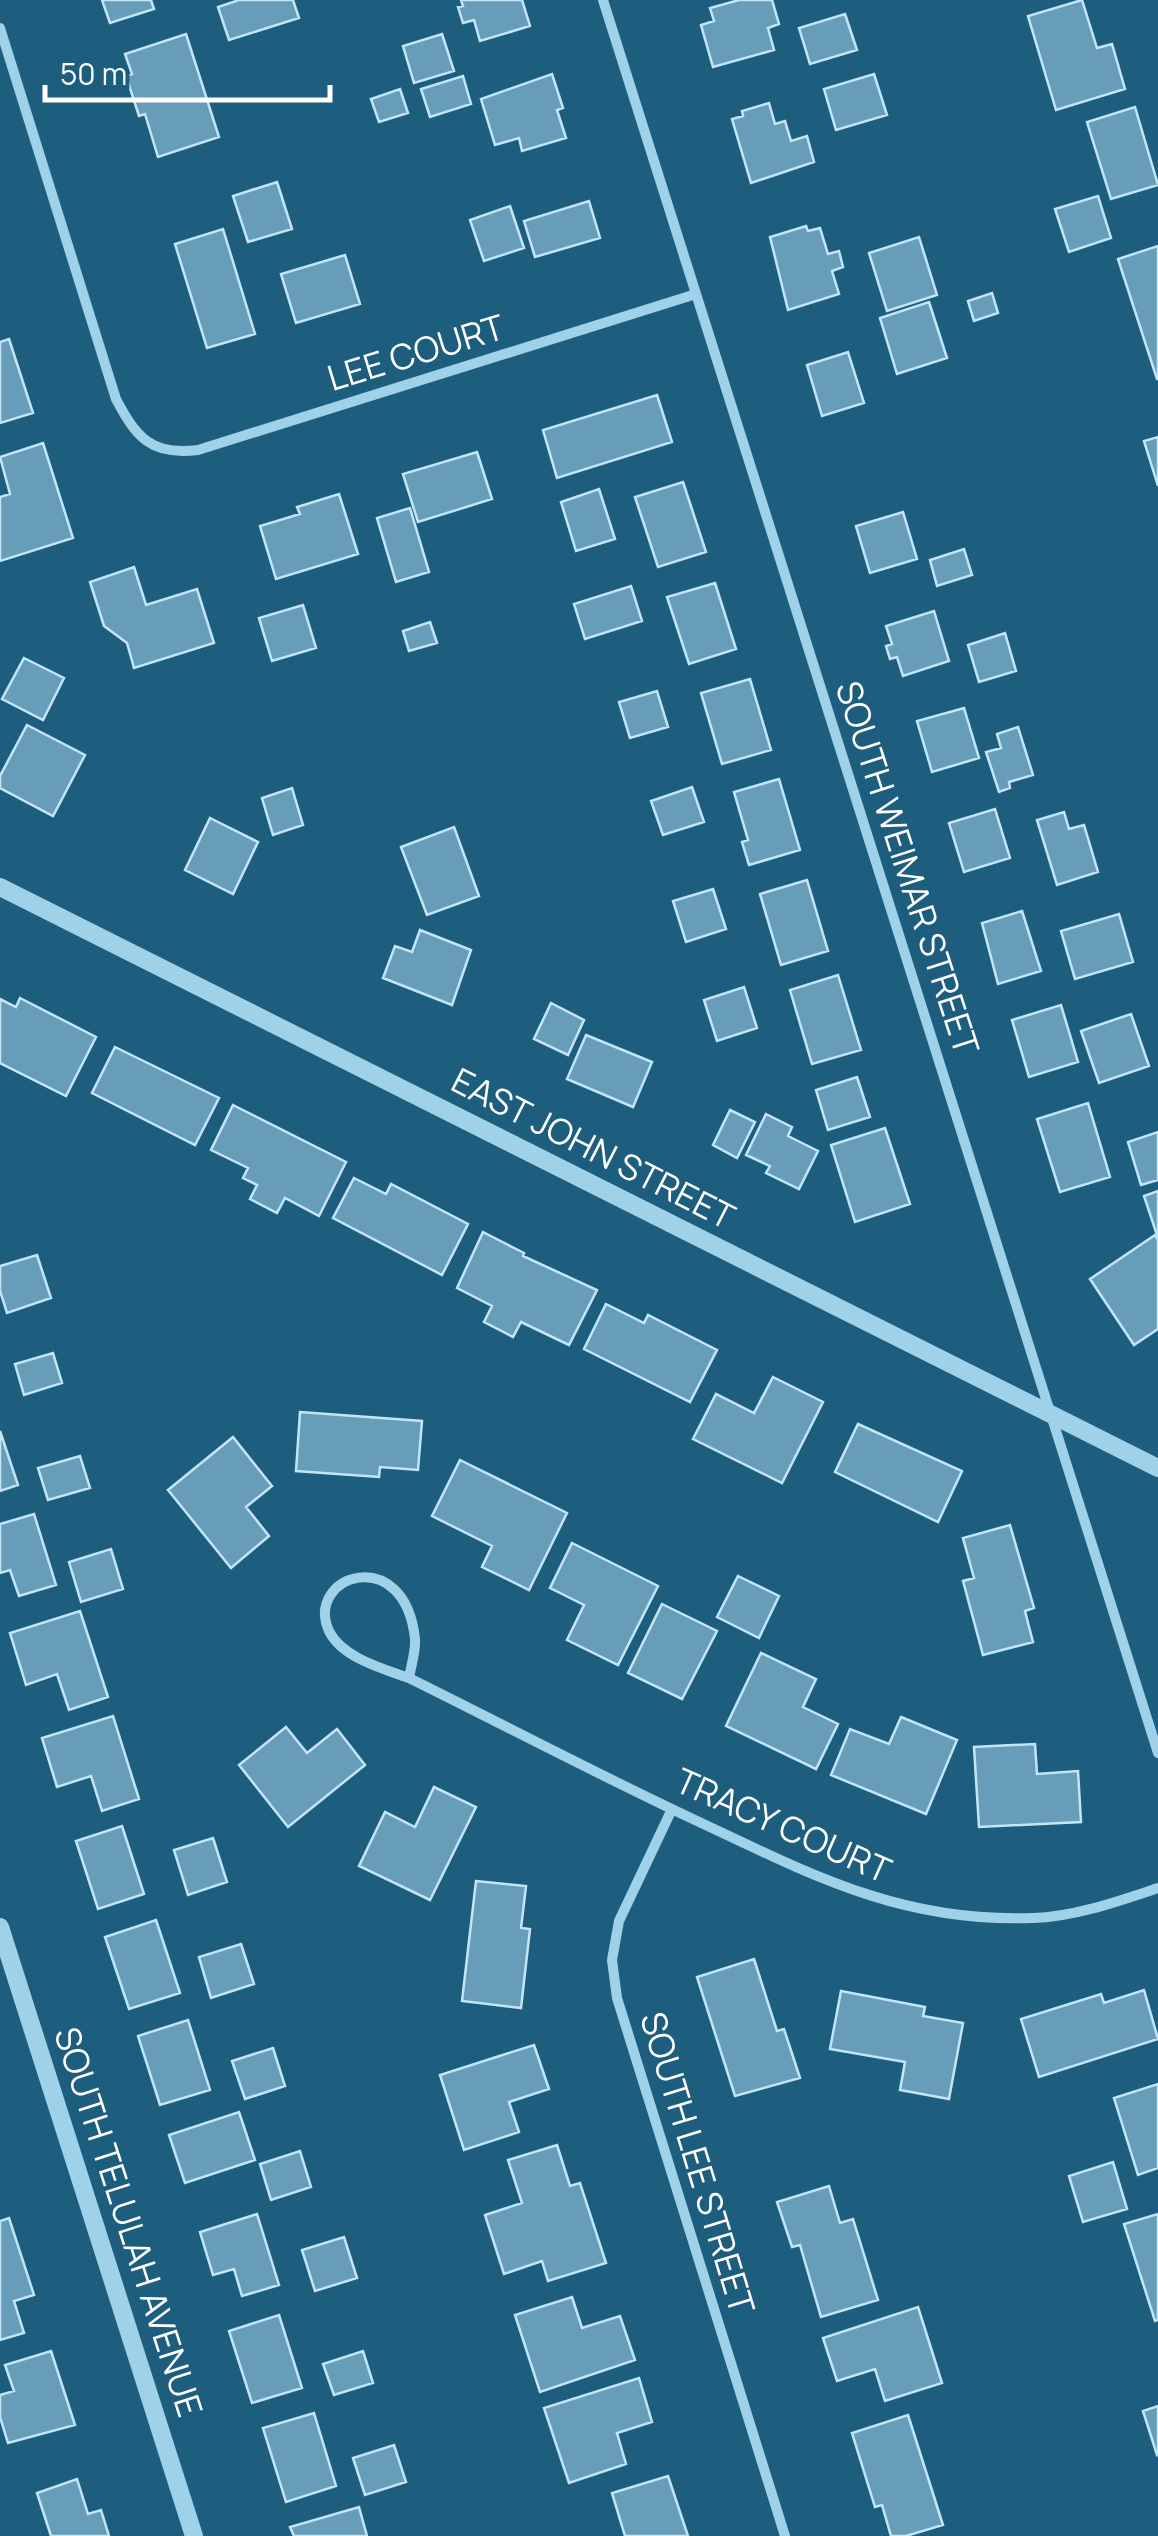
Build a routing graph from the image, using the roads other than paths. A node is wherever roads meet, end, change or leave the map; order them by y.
1 (604, 0) edge
2 (0, 28) edge
3 (696, 294) junction
4 (0, 887) edge
5 (1050, 1415) junction
6 (1158, 1468) edge
7 (409, 1678) junction
8 (1158, 1753) edge
9 (672, 1809) junction
10 (1158, 1888) edge
11 (0, 1928) edge
12 (194, 2536) edge
13 (785, 2536) edge

1 - 3 street, SOUTH WEIMAR STREET
2 - 3 street, LEE COURT
3 - 5 street, SOUTH WEIMAR STREET
4 - 5 street, EAST JOHN STREET
5 - 6 street, EAST JOHN STREET
5 - 8 street, SOUTH WEIMAR STREET
7 - 7 street, TRACY COURT
7 - 9 street, TRACY COURT
9 - 10 street, TRACY COURT
9 - 13 street, SOUTH LEE STREET
11 - 12 street, SOUTH TELULAH AVENUE

